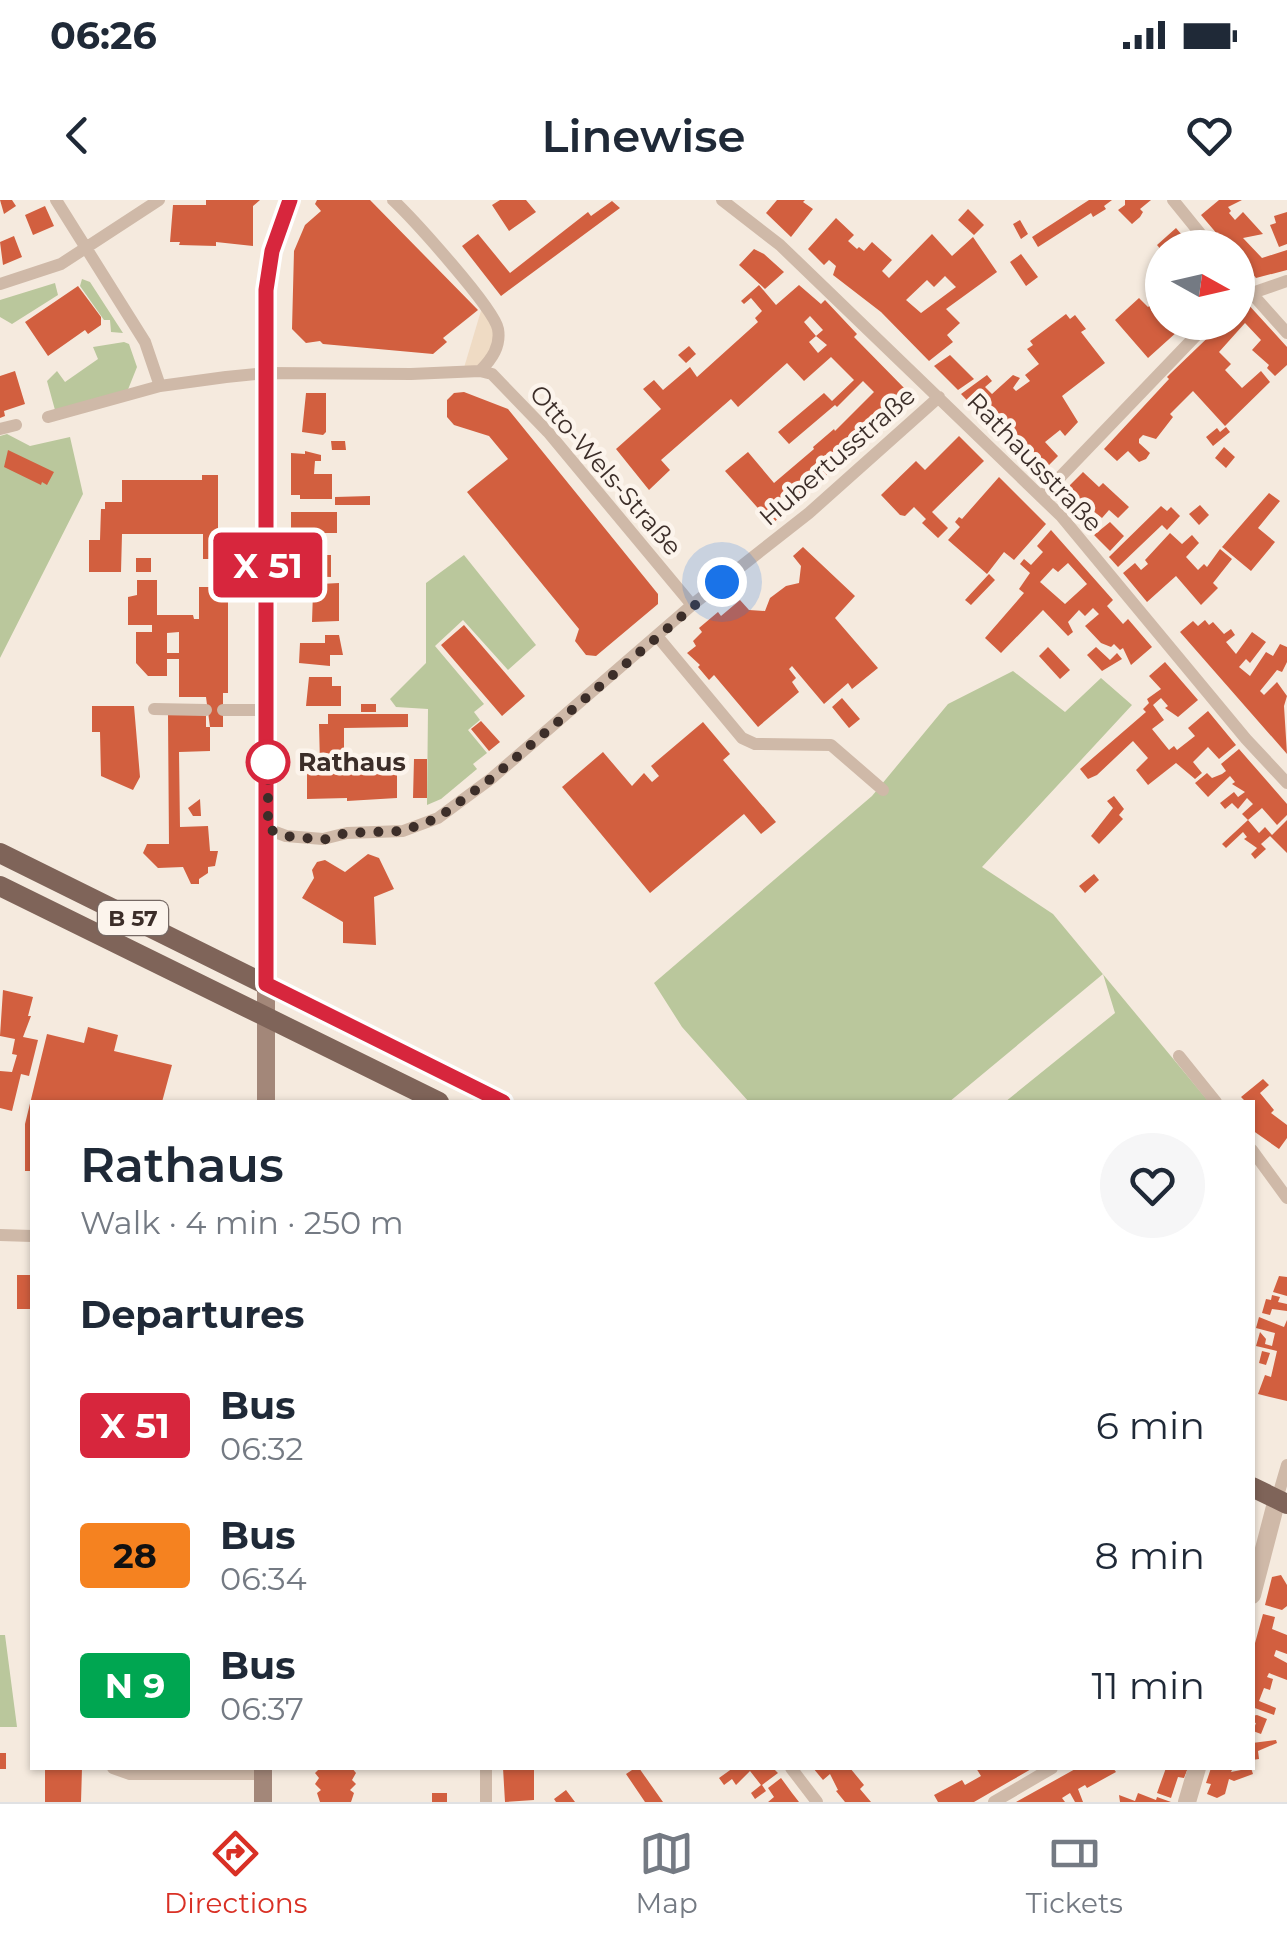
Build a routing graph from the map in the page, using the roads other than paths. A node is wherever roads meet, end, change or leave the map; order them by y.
1 (56, 200) edge
2 (159, 200) edge
3 (290, 200) edge
4 (393, 200) edge
5 (722, 200) edge
6 (1174, 200) edge
7 (1198, 230) edge
8 (86, 248) junction
9 (1287, 280) edge
10 (0, 284) edge
11 (1255, 291) edge
12 (1255, 305) edge
13 (1287, 333) edge
14 (1191, 340) edge
15 (480, 371) junction
16 (267, 373) junction
17 (160, 386) junction
18 (939, 398) junction
19 (48, 417) dead end
20 (16, 425) dead end
21 (0, 430) edge
22 (1041, 497) junction
23 (692, 605) junction
24 (657, 636) junction
25 (154, 709) dead end
26 (206, 710) dead end
27 (223, 710) dead end
28 (268, 710) junction
29 (1287, 783) edge
30 (883, 790) dead end
31 (268, 829) junction
32 (0, 853) edge
33 (0, 886) edge
34 (266, 984) junction
35 (266, 1016) junction
36 (1180, 1056) dead end
37 (266, 1100) edge
38 (435, 1100) edge
39 (499, 1100) edge
40 (1214, 1100) edge
41 (1255, 1154) edge
42 (1287, 1198) edge
43 (0, 1235) edge
44 (30, 1236) edge
45 (1287, 1466) edge
46 (1255, 1488) edge
47 (1282, 1501) edge
48 (1255, 1554) edge
49 (1259, 1572) junction
50 (1255, 1585) edge
51 (118, 1770) edge
52 (263, 1770) edge
53 (486, 1770) edge
54 (793, 1770) edge
55 (1049, 1770) edge
56 (1196, 1770) edge
57 (264, 1802) edge
58 (486, 1802) edge
59 (818, 1802) edge
60 (994, 1802) edge
61 (1188, 1802) edge

1 - 8 street
2 - 8 street
3 - 16 main road
4 - 15 street
5 - 18 street, Rathausstraße
6 - 7 street
8 - 10 street
8 - 17 street
9 - 11 street
12 - 13 street
14 - 22 street
15 - 16 street
15 - 23 street, Otto-Wels-Straße
16 - 17 street
16 - 28 main road
17 - 19 street
18 - 22 street, Rathausstraße
18 - 23 street, Hubertusstraße
20 - 21 street
22 - 29 street, Rathausstraße
23 - 24 street, Hubertusstraße
24 - 30 street
24 - 31 street, Hubertusstraße
25 - 26 street
27 - 28 street
28 - 31 main road
31 - 34 main road
32 - 34 main road, B 57
33 - 35 main road, B 57
34 - 35 main road
34 - 39 main road, B 57
35 - 37 main road
35 - 38 main road, B 57
36 - 40 street
41 - 42 street
43 - 44 street
45 - 47 street
46 - 47 main road
47 - 49 street
48 - 49 street
49 - 50 street
51 - 52 street
52 - 57 main road
53 - 58 street
54 - 59 street
55 - 60 street
56 - 61 street

